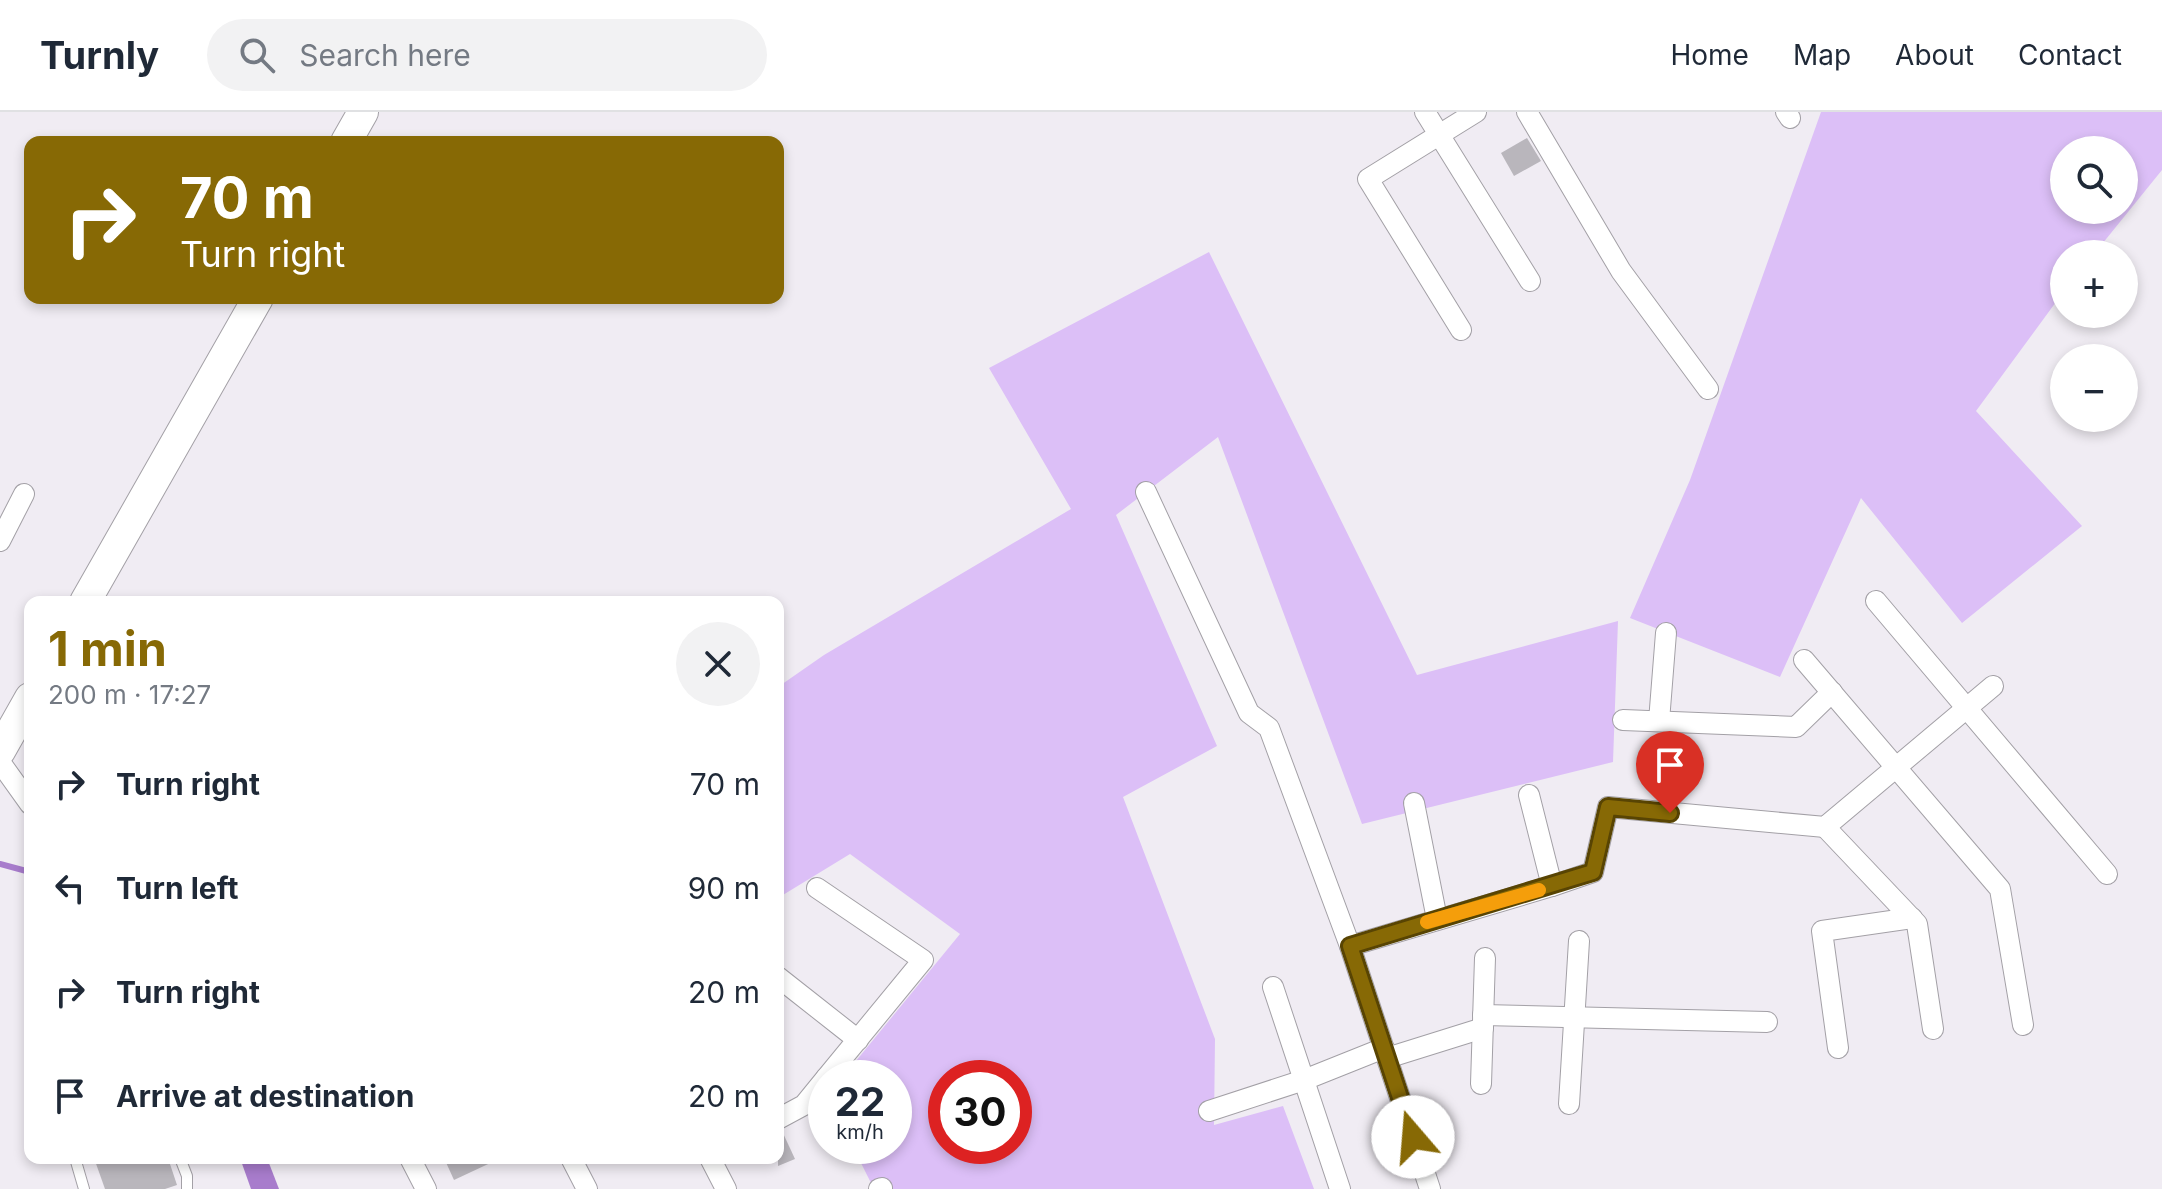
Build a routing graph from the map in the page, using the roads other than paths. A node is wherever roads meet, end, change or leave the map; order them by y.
1 (363, 112) edge
2 (1425, 112) edge
3 (1476, 112) edge
4 (1527, 112) edge
5 (1439, 135) junction
6 (349, 136) edge
7 (1530, 281) dead end
8 (255, 304) edge
9 (1461, 330) dead end
10 (1708, 389) dead end
11 (1146, 492) dead end
12 (24, 494) dead end
13 (0, 541) edge
14 (88, 596) edge
15 (1876, 601) dead end
16 (1666, 633) dead end
17 (1804, 660) dead end
18 (1993, 686) dead end
19 (1832, 692) junction
20 (24, 707) edge
21 (1967, 708) junction
22 (1623, 720) dead end
23 (1659, 721) junction
24 (4, 738) edge
25 (0, 762) edge
26 (1897, 767) junction
27 (1529, 795) dead end
28 (24, 796) edge
29 (1414, 803) dead end
30 (1825, 827) junction
31 (2107, 874) dead end
32 (1552, 886) junction
33 (817, 888) dead end
34 (1912, 918) junction
35 (1437, 919) junction
36 (1579, 941) dead end
37 (1350, 946) junction
38 (1485, 958) dead end
39 (784, 982) edge
40 (1273, 987) dead end
41 (1574, 1018) junction
42 (1483, 1022) junction
43 (1767, 1022) dead end
44 (2023, 1025) dead end
45 (1933, 1029) dead end
46 (858, 1040) junction
47 (1838, 1048) dead end
48 (1386, 1053) junction
49 (841, 1060) edge
50 (1304, 1080) junction
51 (1481, 1084) dead end
52 (808, 1100) edge
53 (1569, 1104) dead end
54 (1209, 1111) dead end
55 (784, 1116) edge
56 (77, 1164) edge
57 (182, 1164) edge
58 (413, 1164) edge
59 (574, 1164) edge
60 (713, 1164) edge
61 (423, 1188) edge
62 (84, 1189) edge
63 (187, 1189) edge
64 (587, 1189) edge
65 (726, 1189) edge
66 (1340, 1189) edge
67 (1430, 1189) edge

1 - 6 street
2 - 5 street
3 - 5 street
4 - 10 street
5 - 7 street
5 - 9 street
8 - 14 street
11 - 37 street
12 - 13 street
15 - 21 street
16 - 23 street
17 - 19 street
18 - 21 street
19 - 23 street
19 - 26 street
20 - 24 street
21 - 26 street
21 - 31 street
22 - 23 street
25 - 28 street
26 - 30 street
26 - 44 street
27 - 32 street
29 - 35 street
30 - 32 street
30 - 34 street
32 - 35 street
33 - 46 street
34 - 45 street
34 - 47 street
35 - 37 street
36 - 41 street
37 - 48 street
38 - 42 street
39 - 46 street
40 - 50 street
41 - 42 street
41 - 43 street
41 - 53 street
42 - 48 street
42 - 51 street
46 - 49 street
48 - 50 street
48 - 67 street
50 - 54 street
50 - 66 street
52 - 55 street
56 - 62 lane
57 - 63 lane
58 - 61 street
59 - 64 street
60 - 65 street

